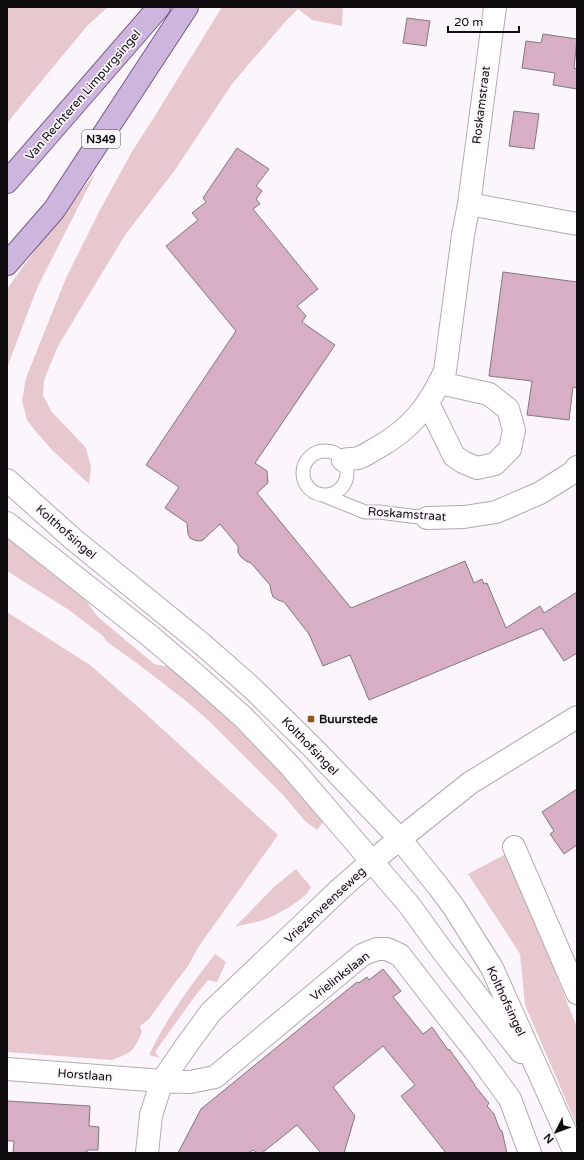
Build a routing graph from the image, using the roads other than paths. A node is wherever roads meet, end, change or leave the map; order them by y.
1 (159, 7) edge
2 (187, 7) edge
3 (494, 7) edge
4 (7, 182) edge
5 (469, 204) junction
6 (577, 224) edge
7 (7, 264) edge
8 (440, 383) junction
9 (428, 403) junction
10 (343, 460) junction
11 (577, 467) edge
12 (7, 480) edge
13 (324, 496) junction
14 (427, 518) joint
15 (7, 522) edge
16 (577, 717) edge
17 (400, 839) junction
18 (514, 847) dead end
19 (371, 862) junction
20 (577, 993) edge
21 (7, 1069) edge
22 (539, 1072) junction
23 (162, 1081) junction
24 (147, 1153) edge
25 (530, 1153) edge
26 (575, 1153) edge

1 - 4 main road, Van Rechteren Limpurgsingel
2 - 7 main road, N349
3 - 5 street, Roskamstraat
5 - 6 street
5 - 8 street, Roskamstraat
8 - 9 street, Roskamstraat
8 - 9 street
9 - 10 street, Roskamstraat
10 - 13 lane
10 - 13 lane
11 - 14 street, Roskamstraat
12 - 17 street, Kolthofsingel
13 - 14 lane, Roskamstraat
15 - 19 street, Kolthofsingel
16 - 17 street, Vriezenveenseweg
17 - 19 street, Vriezenveenseweg
17 - 22 street, Kolthofsingel
18 - 20 street
19 - 22 street, Kolthofsingel
19 - 23 street, Vriezenveenseweg
21 - 23 street, Horstlaan
22 - 26 street, Kolthofsingel
23 - 24 street, Vriezenveenseweg
23 - 25 street, Vrielinkslaan

